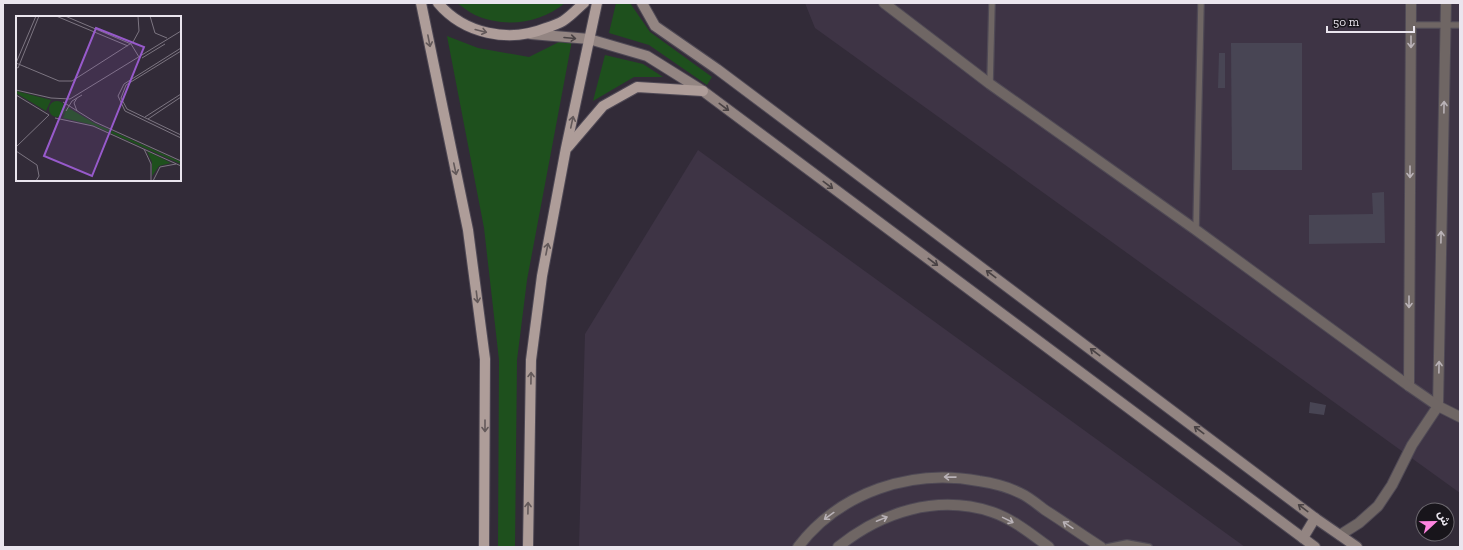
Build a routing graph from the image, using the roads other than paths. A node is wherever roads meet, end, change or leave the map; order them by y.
1 (422, 3) edge
2 (438, 3) edge
3 (584, 3) edge
4 (597, 3) edge
5 (642, 3) edge
6 (884, 3) edge
7 (992, 3) edge
8 (1201, 3) edge
9 (1411, 3) edge
10 (1446, 3) edge
11 (1411, 25) junction
12 (1446, 25) junction
13 (1460, 25) edge
14 (531, 34) junction
15 (589, 39) junction
16 (990, 84) junction
17 (703, 91) junction
18 (566, 148) junction
19 (1196, 230) junction
20 (1409, 386) junction
21 (1438, 406) junction
22 (1460, 417) edge
23 (1315, 518) junction
24 (1340, 535) junction
25 (1303, 538) junction
26 (484, 547) edge
27 (528, 547) edge
28 (798, 547) edge
29 (838, 547) edge
30 (1049, 547) edge
31 (1101, 547) edge
32 (1107, 547) edge
33 (1149, 547) edge
34 (1315, 547) edge
35 (1357, 547) edge

1 -> 26 main road
2 -> 14 main road
3 - 14 main road
4 - 15 main road
23 -> 5 main road
6 - 16 street
7 - 16 lane
8 - 19 lane
9 - 11 street
10 - 12 street
11 - 12 lane
11 -> 20 street
12 - 13 lane
21 -> 12 street
14 -> 15 main road
15 - 17 main road
18 -> 15 main road
16 - 19 street
17 - 18 main road
17 -> 25 main road
27 -> 18 main road
19 - 20 street
20 - 21 street
21 - 22 street
21 - 24 street
23 - 24 main road
23 - 25 main road
24 - 35 main road
25 - 34 main road
31 -> 28 street
29 -> 30 street
32 - 33 lane

